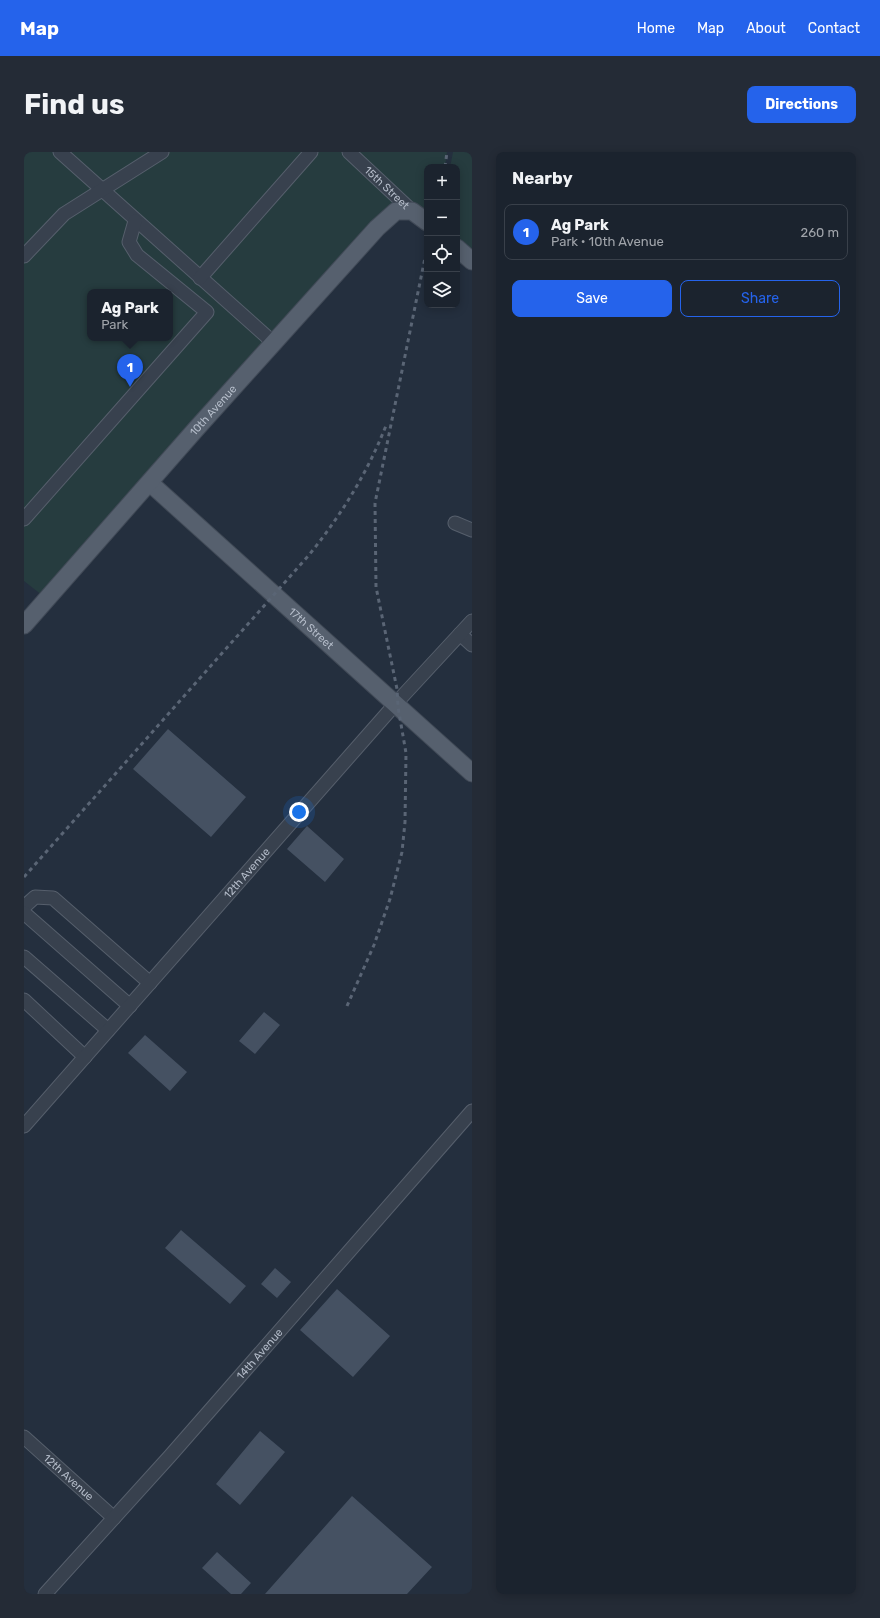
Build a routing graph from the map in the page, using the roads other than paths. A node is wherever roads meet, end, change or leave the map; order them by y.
1 (60, 152) edge
2 (162, 152) edge
3 (311, 152) edge
4 (349, 152) edge
5 (101, 190) junction
6 (412, 211) junction
7 (424, 220) edge
8 (135, 221) junction
9 (460, 250) edge
10 (24, 256) edge
11 (472, 260) edge
12 (200, 278) junction
13 (275, 344) junction
14 (150, 483) junction
15 (24, 519) edge
16 (455, 523) dead end
17 (472, 530) edge
18 (472, 621) edge
19 (24, 625) edge
20 (460, 634) junction
21 (472, 645) edge
22 (395, 704) junction
23 (472, 773) edge
24 (24, 907) edge
25 (24, 913) edge
26 (24, 957) edge
27 (150, 983) junction
28 (24, 1000) edge
29 (130, 1006) junction
30 (108, 1030) junction
31 (85, 1057) junction
32 (472, 1111) edge
33 (24, 1126) edge
34 (24, 1437) edge
35 (114, 1518) junction
36 (45, 1594) edge

1 - 5 street
2 - 5 street
3 - 12 street
4 - 6 street, 15th Street
5 - 8 street
5 - 10 street
6 - 7 main road, 15th Street
6 - 13 main road, 10th Avenue
8 - 12 street
8 - 15 street
9 - 11 main road
12 - 13 street
13 - 14 main road, 10th Avenue
14 - 19 main road, 10th Avenue
14 - 22 main road, 17th Street
16 - 17 street
18 - 20 street, 12th Avenue
20 - 21 street
20 - 22 street, 12th Avenue
22 - 23 main road, 17th Street
22 - 27 street, 12th Avenue
24 - 27 street
25 - 29 street
26 - 30 street
27 - 29 street, 12th Avenue
28 - 31 street
29 - 30 street, 12th Avenue
30 - 31 street, 12th Avenue
31 - 33 street, 12th Avenue
32 - 35 street, 14th Avenue
34 - 35 street, 12th Avenue
35 - 36 street, 14th Avenue

